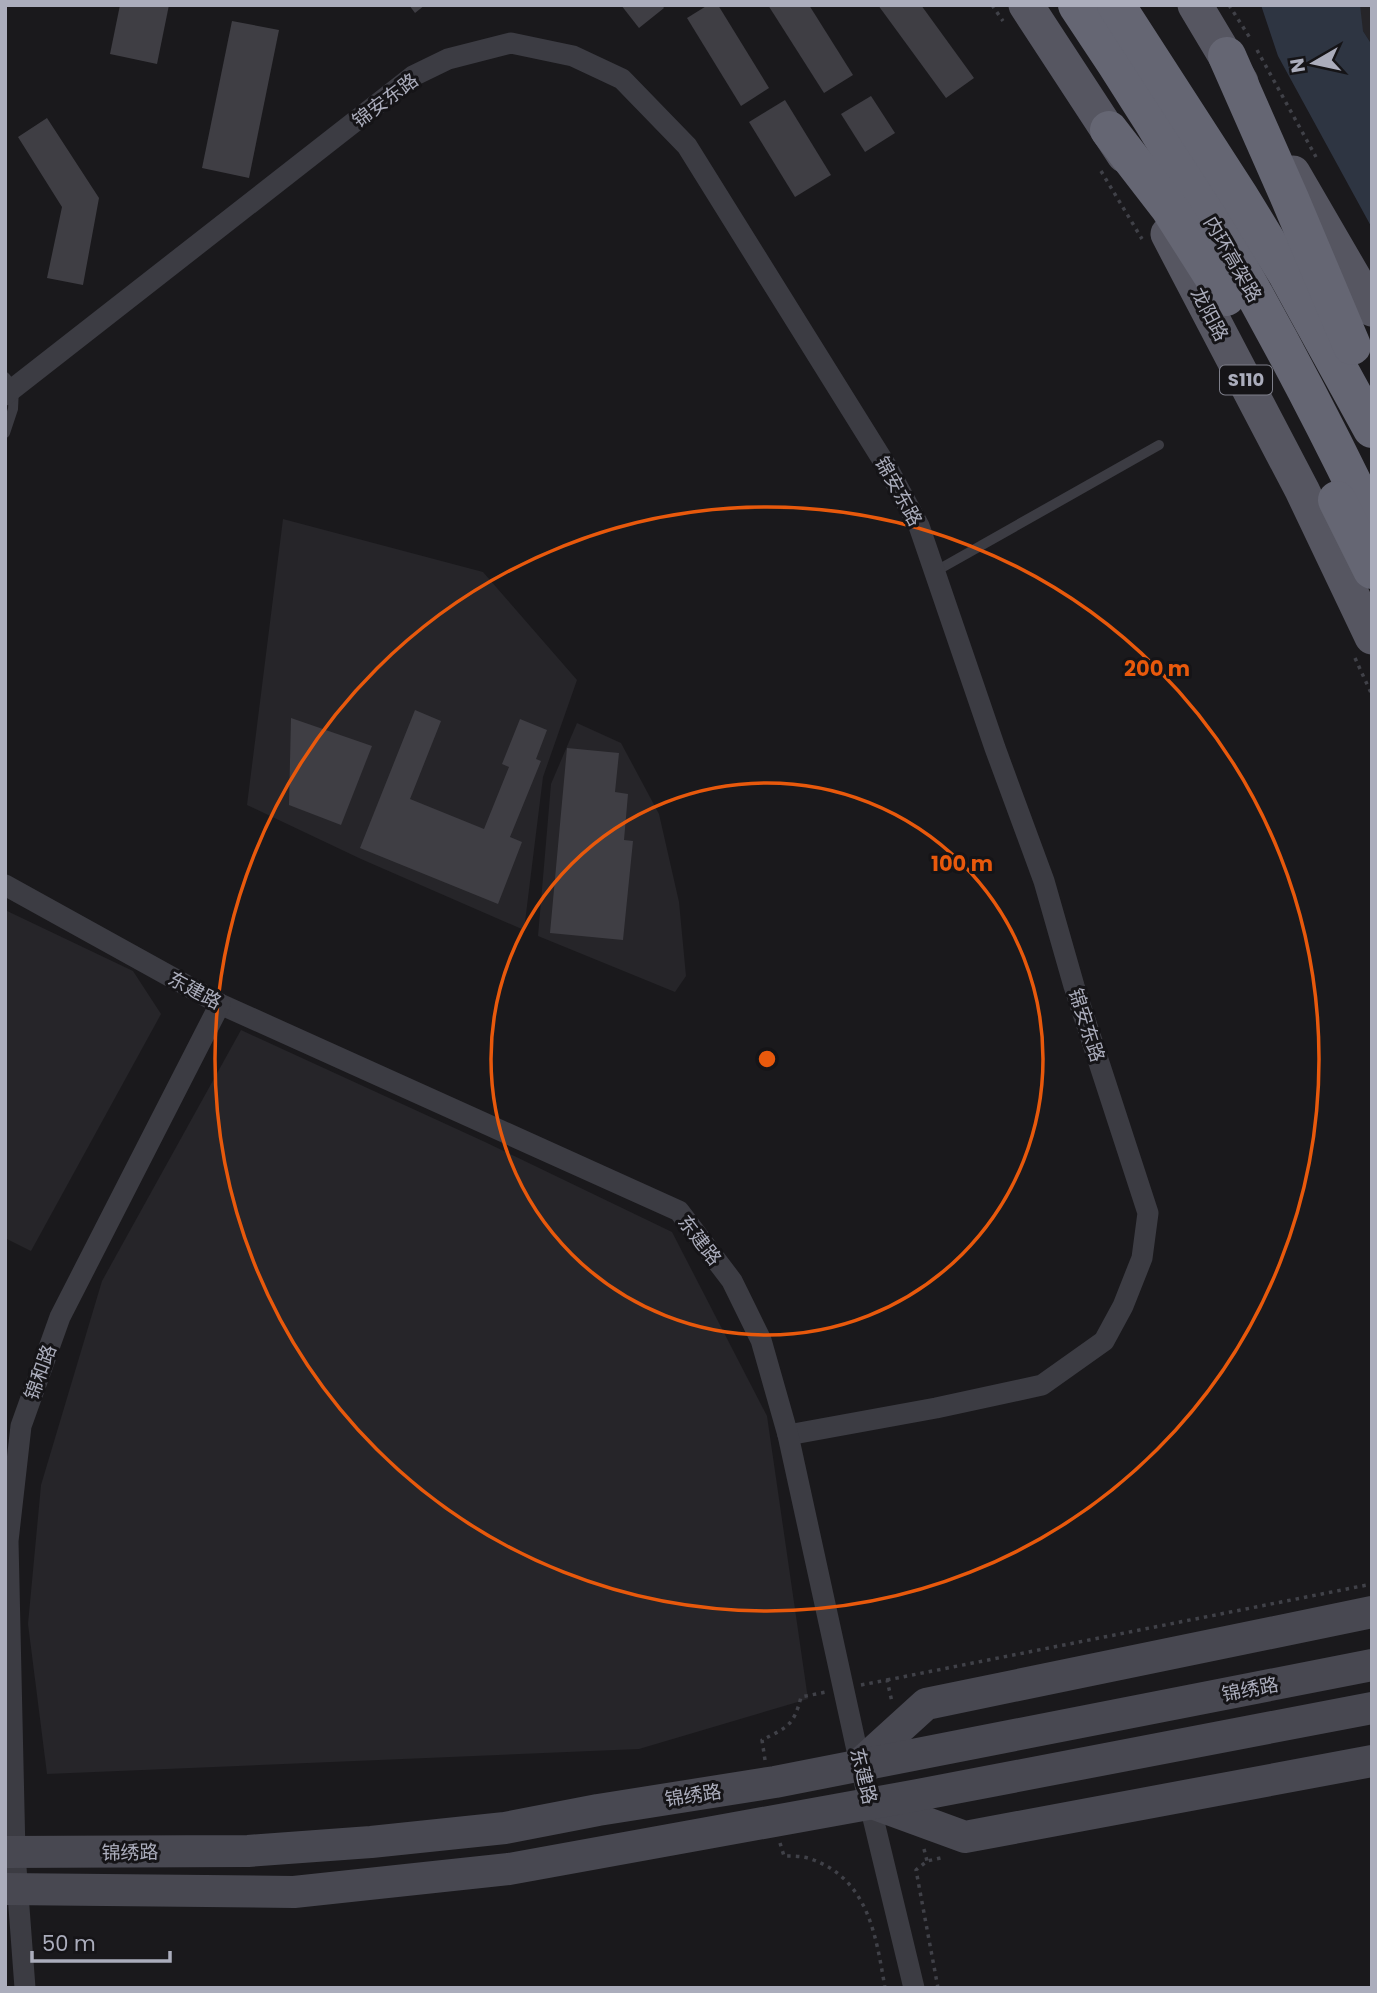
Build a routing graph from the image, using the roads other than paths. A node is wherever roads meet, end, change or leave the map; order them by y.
1 (1195, 5) edge
2 (1015, 14) edge
3 (1103, 16) edge
4 (1227, 57) junction
5 (1102, 145) junction
6 (1372, 309) edge
7 (8, 387) edge
8 (1372, 397) edge
9 (1372, 429) edge
10 (5, 433) edge
11 (1159, 445) dead end
12 (1372, 522) edge
13 (1372, 569) edge
14 (936, 571) junction
15 (1362, 644) edge
16 (5, 885) edge
17 (220, 1004) junction
18 (788, 1435) junction
19 (1372, 1612) edge
20 (1372, 1665) edge
21 (1372, 1708) edge
22 (1372, 1761) edge
23 (860, 1764) junction
24 (871, 1803) junction
25 (10, 1853) edge
26 (12, 1890) edge
27 (25, 1988) edge
28 (914, 1988) edge

1 - 4 main road
2 - 5 main road, 龙阳路 / S110
3 - 9 highway, 内环高架路
3 - 12 highway, 内环高架路
4 - 6 main road
4 - 8 highway
5 - 13 highway
5 - 15 main road, 龙阳路 / S110
7 - 10 lane
7 - 14 street, 锦安东路
11 - 14 lane
14 - 18 street, 锦安东路
16 - 17 street, 东建路
17 - 18 street, 东建路
17 - 25 street, 锦和路
18 - 23 street, 东建路
19 - 23 main road
20 - 23 main road, 锦绣路
21 - 24 main road, 锦绣路
22 - 24 main road
23 - 24 street, 东建路
23 - 25 main road, 锦绣路
24 - 26 main road, 锦绣路
24 - 28 street, 东建路
25 - 26 street, 锦和路
26 - 27 street, 锦和路

